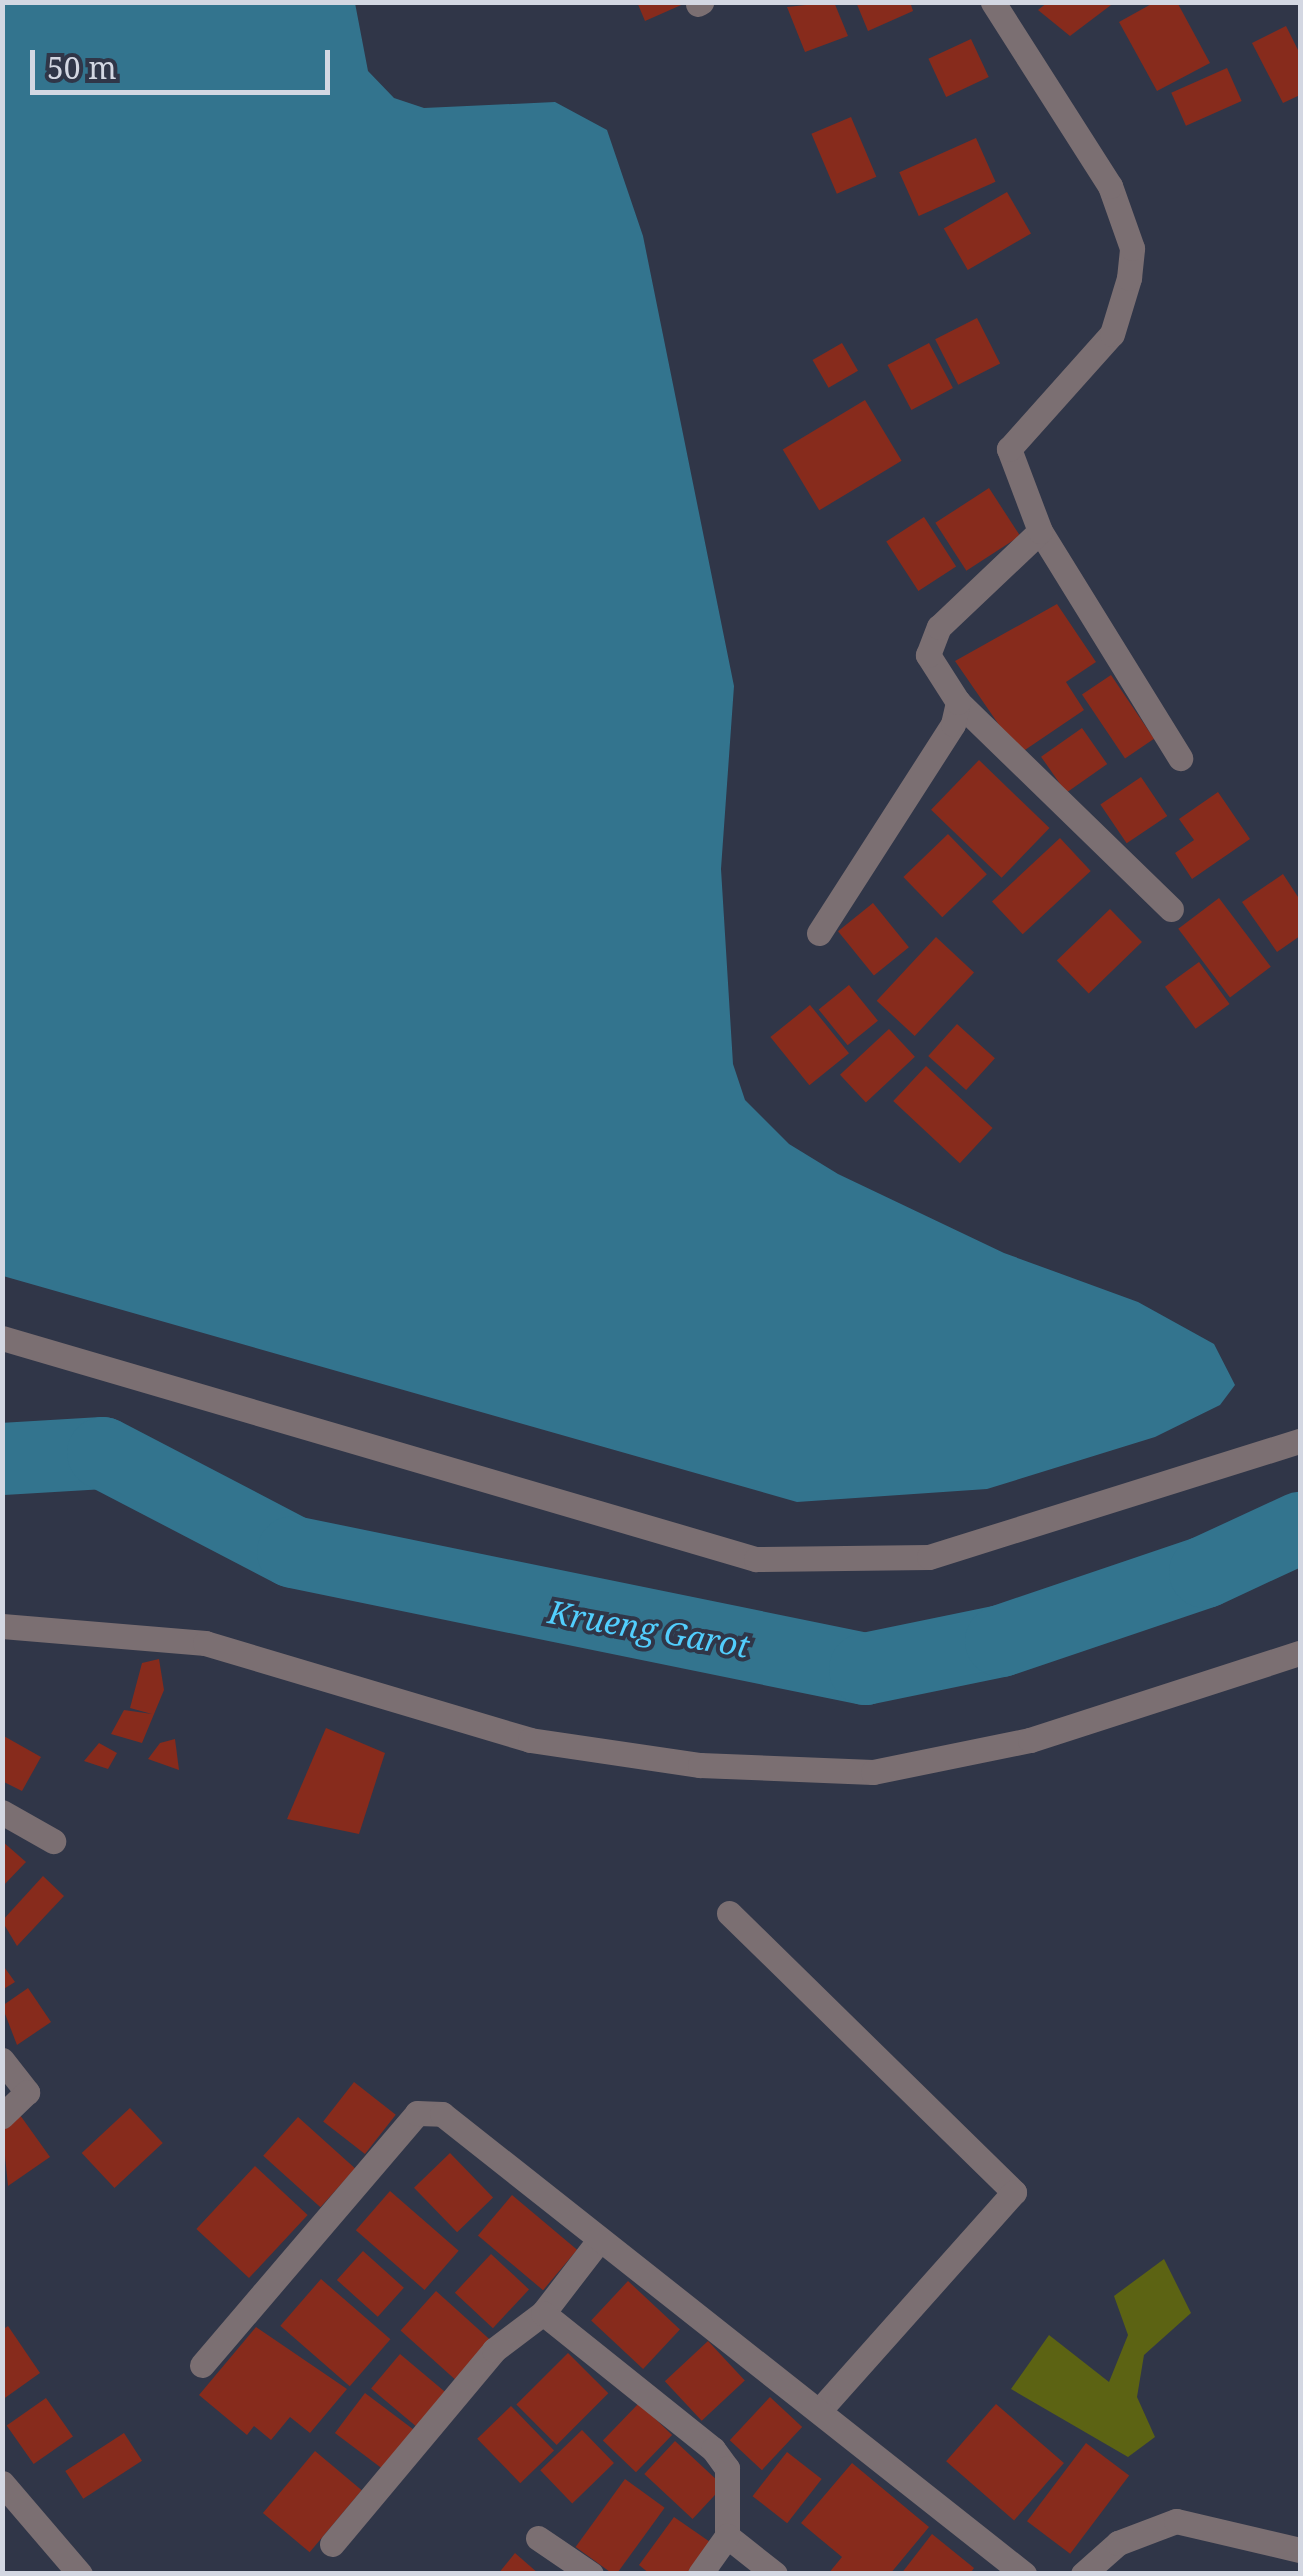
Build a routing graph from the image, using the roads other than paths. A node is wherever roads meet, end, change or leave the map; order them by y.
1 (993, 2) edge
2 (1040, 530) junction
3 (958, 702) junction
4 (1180, 758) dead end
5 (1171, 909) dead end
6 (819, 933) dead end
7 (2, 1338) edge
8 (1300, 1441) edge
9 (2, 1626) edge
10 (1300, 1652) edge
11 (2, 1812) edge
12 (53, 1841) dead end
13 (729, 1912) dead end
14 (2, 2060) edge
15 (2, 2116) edge
16 (600, 2239) junction
17 (543, 2313) junction
18 (202, 2364) dead end
19 (819, 2412) junction
20 (2, 2483) edge
21 (727, 2536) junction
22 (538, 2538) dead end
23 (332, 2544) dead end
24 (1300, 2550) edge
25 (80, 2574) edge
26 (591, 2574) edge
27 (700, 2574) edge
28 (775, 2574) edge
29 (1024, 2574) edge
30 (1083, 2574) edge

1 - 2 street
2 - 3 street
2 - 4 street
3 - 5 street
3 - 6 street
7 - 8 street
9 - 10 street
11 - 12 street
13 - 19 street
14 - 15 street
16 - 17 street
16 - 18 street
16 - 19 street
17 - 21 street
17 - 23 street
19 - 29 street
20 - 25 street
21 - 27 street
21 - 28 street
22 - 26 street
24 - 30 street

